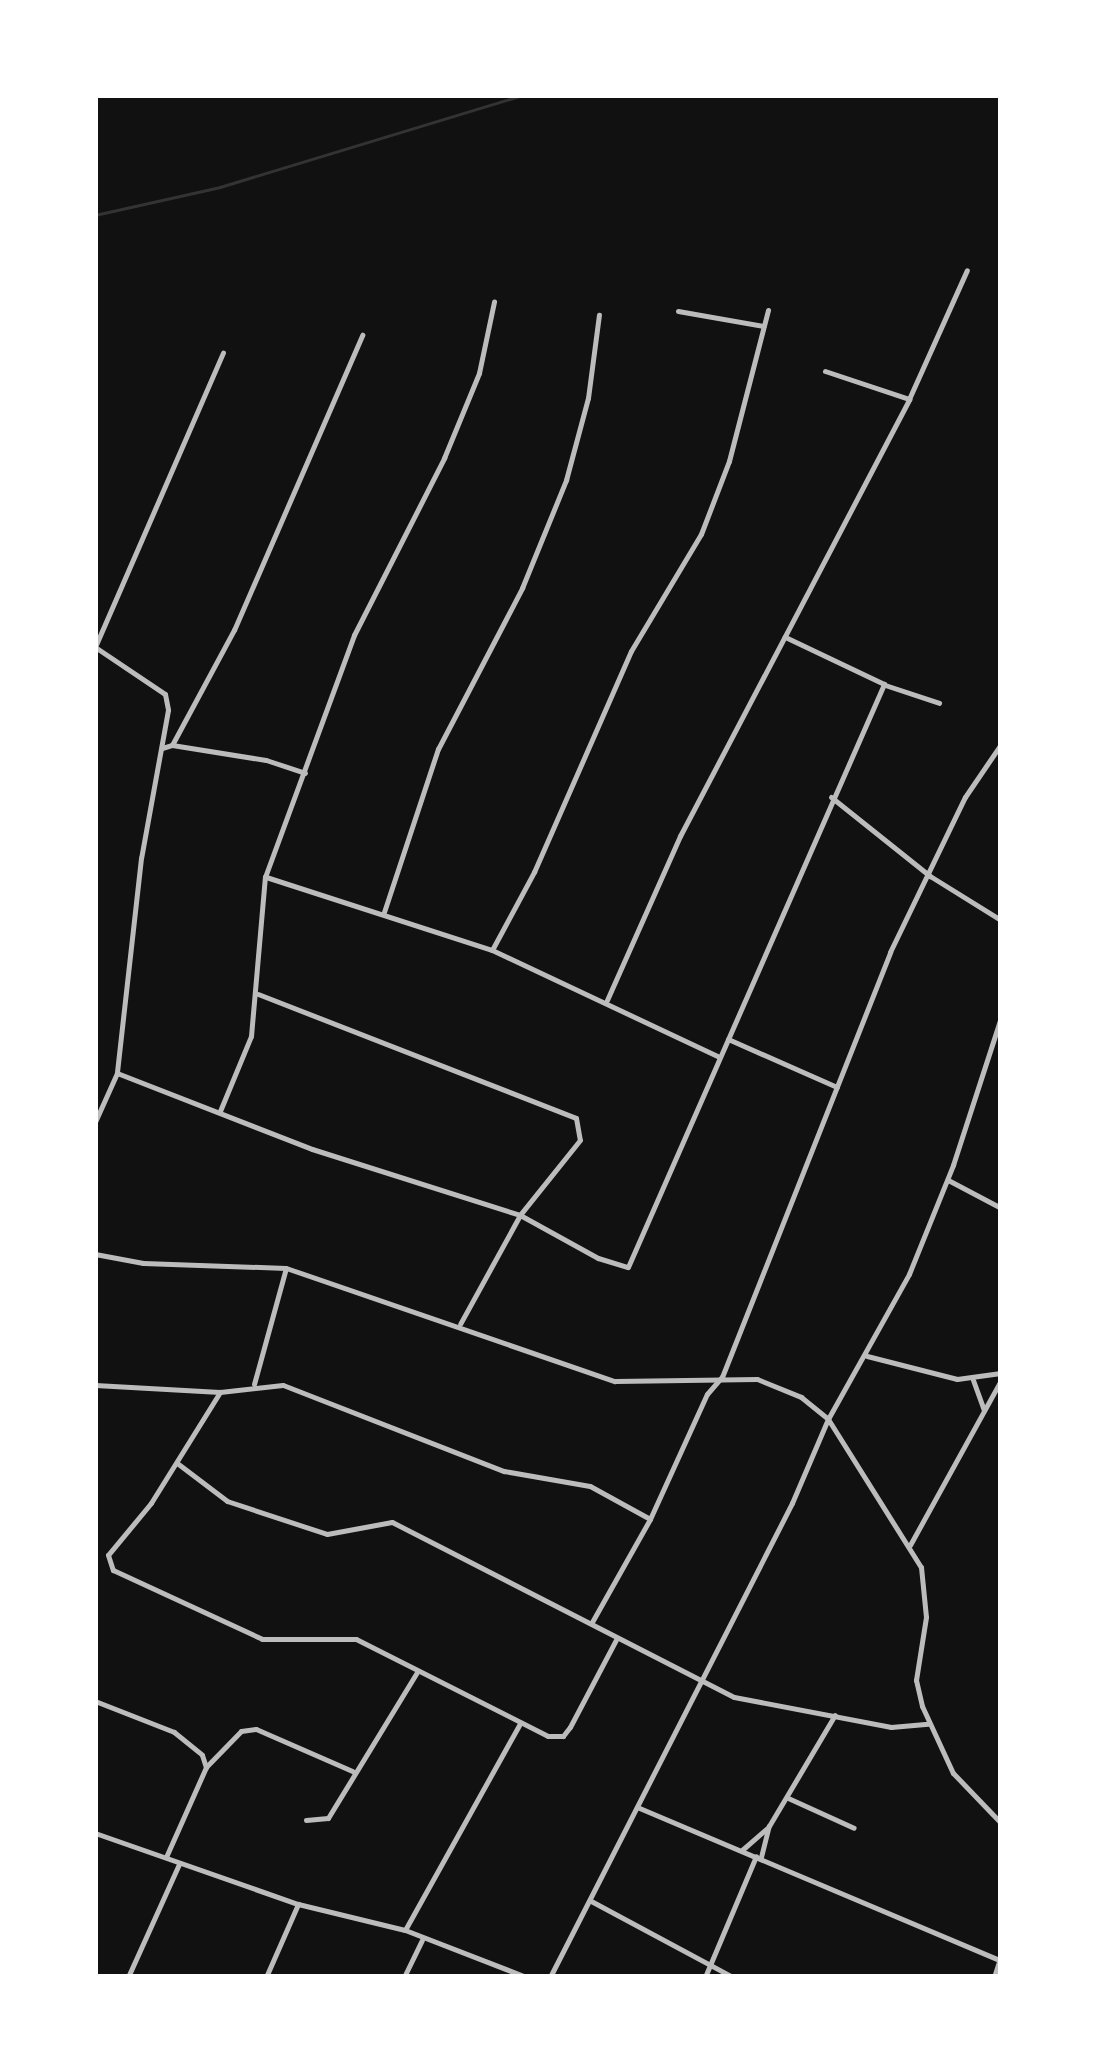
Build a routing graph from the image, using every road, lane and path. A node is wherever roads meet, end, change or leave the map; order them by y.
1 (967, 270) dead end
2 (494, 302) dead end
3 (768, 310) dead end
4 (678, 311) dead end
5 (599, 315) dead end
6 (764, 326) junction
7 (362, 335) dead end
8 (222, 353) dead end
9 (825, 370) dead end
10 (908, 399) junction
11 (785, 637) junction
12 (95, 647) edge
13 (884, 684) junction
14 (939, 703) dead end
15 (1001, 744) edge
16 (172, 745) junction
17 (162, 748) junction
18 (305, 774) junction
19 (831, 796) junction
20 (930, 876) junction
21 (265, 877) junction
22 (384, 912) junction
23 (1001, 920) edge
24 (492, 950) junction
25 (258, 994) junction
26 (607, 1000) junction
27 (1001, 1017) edge
28 (728, 1039) junction
29 (717, 1056) junction
30 (117, 1073) junction
31 (838, 1087) junction
32 (220, 1112) junction
33 (95, 1122) edge
34 (948, 1180) junction
35 (1001, 1208) edge
36 (520, 1215) junction
37 (95, 1254) edge
38 (286, 1268) junction
39 (460, 1324) junction
40 (867, 1356) junction
41 (722, 1377) junction
42 (1001, 1377) edge
43 (973, 1380) junction
44 (254, 1384) junction
45 (95, 1385) edge
46 (220, 1392) junction
47 (984, 1413) junction
48 (828, 1419) junction
49 (176, 1463) junction
50 (650, 1519) junction
51 (910, 1545) junction
52 (592, 1622) junction
53 (618, 1637) junction
54 (417, 1672) junction
55 (702, 1679) junction
56 (95, 1701) edge
57 (835, 1714) junction
58 (519, 1724) junction
59 (929, 1724) junction
60 (206, 1767) junction
61 (352, 1772) junction
62 (788, 1798) junction
63 (636, 1807) junction
64 (306, 1820) dead end
65 (1001, 1823) edge
66 (769, 1826) junction
67 (854, 1828) dead end
68 (95, 1833) edge
69 (742, 1850) junction
70 (759, 1856) junction
71 (166, 1857) junction
72 (179, 1864) junction
73 (591, 1902) junction
74 (298, 1904) junction
75 (405, 1930) junction
76 (422, 1940) junction
77 (1000, 1958) edge
78 (711, 1964) junction
79 (128, 1977) edge
80 (266, 1977) edge
81 (404, 1977) edge
82 (526, 1977) edge
83 (550, 1977) edge
84 (705, 1977) edge
85 (733, 1977) edge
86 (994, 1977) edge

1 - 10 street
2 - 18 street
3 - 6 street
4 - 6 street
5 - 22 street
6 - 24 street
7 - 16 street
8 - 12 street
9 - 10 street
10 - 11 street
11 - 13 street
11 - 26 street
12 - 17 street
13 - 14 street
13 - 19 street
15 - 20 street
16 - 17 street
16 - 18 street
17 - 30 street
18 - 21 street
19 - 20 street
19 - 28 street
20 - 23 street
20 - 31 street
21 - 22 street
21 - 25 street
22 - 24 street
24 - 26 street
25 - 32 street
25 - 36 street
26 - 29 street
27 - 34 street
28 - 29 street
28 - 31 street
29 - 36 street
30 - 32 street
30 - 33 street
31 - 41 street
32 - 36 street
34 - 35 street
34 - 40 street
36 - 39 street
37 - 38 street
38 - 39 street
38 - 44 street
39 - 41 street
40 - 43 street
40 - 48 street
41 - 48 street
41 - 50 street
42 - 43 street
42 - 47 street
43 - 47 street
44 - 46 street
44 - 50 street
45 - 46 street
46 - 49 street
47 - 51 street
48 - 51 street
48 - 55 street
49 - 52 street
49 - 54 street
50 - 52 street
51 - 59 street
52 - 53 street
53 - 55 street
53 - 58 street
54 - 58 street
54 - 61 street
55 - 57 street
55 - 63 street
56 - 60 street
57 - 59 street
57 - 62 street
58 - 75 street
59 - 65 street
60 - 61 street
60 - 71 street
61 - 64 street
62 - 66 street
62 - 67 street
63 - 69 street
63 - 73 street
66 - 69 street
66 - 70 street
68 - 71 street
69 - 70 street
70 - 77 street
70 - 78 street
71 - 72 street
72 - 74 street
72 - 79 street
73 - 78 street
73 - 83 street
74 - 75 street
74 - 80 street
75 - 76 street
76 - 81 street
76 - 82 street
77 - 86 street
78 - 84 street
78 - 85 street

